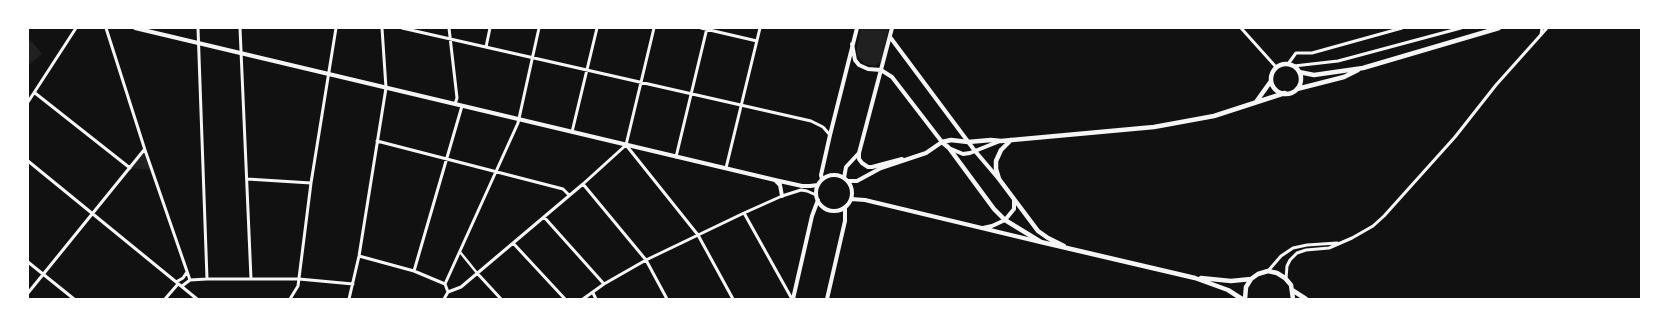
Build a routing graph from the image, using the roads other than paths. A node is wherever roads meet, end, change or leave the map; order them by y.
1 (76, 28) edge
2 (106, 28) edge
3 (135, 28) edge
4 (198, 28) edge
5 (240, 28) edge
6 (336, 28) edge
7 (382, 28) edge
8 (402, 28) edge
9 (450, 28) edge
10 (490, 28) edge
11 (539, 28) edge
12 (597, 28) edge
13 (654, 28) edge
14 (701, 28) edge
15 (760, 28) edge
16 (892, 28) edge
17 (1241, 28) edge
18 (1402, 28) edge
19 (1461, 28) edge
20 (1499, 28) edge
21 (1547, 28) edge
22 (706, 29) edge
23 (856, 29) edge
24 (1451, 29) edge
25 (1541, 30) edge
26 (890, 38) junction
27 (451, 39) junction
28 (757, 40) junction
29 (199, 43) junction
30 (852, 44) junction
31 (486, 47) junction
32 (240, 53) junction
33 (533, 58) junction
34 (1288, 64) junction
35 (1294, 66) junction
36 (1276, 67) junction
37 (1363, 68) junction
38 (587, 70) junction
39 (882, 70) junction
40 (1299, 72) junction
41 (328, 74) junction
42 (1271, 81) junction
43 (641, 82) junction
44 (386, 88) junction
45 (1297, 89) junction
46 (34, 93) junction
47 (691, 93) junction
48 (1285, 93) junction
49 (28, 102) edge
50 (1256, 102) junction
51 (455, 104) junction
52 (742, 105) junction
53 (462, 106) junction
54 (519, 119) junction
55 (572, 132) junction
56 (830, 135) junction
57 (1011, 140) junction
58 (377, 141) junction
59 (1000, 141) junction
60 (942, 142) junction
61 (968, 142) junction
62 (626, 144) junction
63 (948, 148) junction
64 (144, 150) junction
65 (975, 151) junction
66 (859, 153) junction
67 (676, 156) junction
68 (912, 158) junction
69 (446, 160) junction
70 (28, 161) edge
71 (130, 168) junction
72 (726, 168) junction
73 (496, 172) junction
74 (844, 178) junction
75 (247, 179) junction
76 (822, 179) junction
77 (999, 179) junction
78 (776, 180) junction
79 (848, 181) junction
80 (311, 183) junction
81 (583, 184) junction
82 (818, 185) junction
83 (569, 195) junction
84 (816, 195) junction
85 (782, 196) junction
86 (851, 199) junction
87 (818, 200) junction
88 (1014, 201) junction
89 (845, 207) junction
90 (92, 213) junction
91 (744, 213) junction
92 (544, 217) junction
93 (1005, 220) junction
94 (980, 228) junction
95 (698, 235) junction
96 (1041, 242) junction
97 (1340, 242) junction
98 (513, 243) junction
99 (1070, 249) junction
100 (460, 252) junction
101 (359, 256) junction
102 (646, 260) junction
103 (28, 262) edge
104 (1268, 271) junction
105 (187, 272) junction
106 (414, 272) junction
107 (478, 273) junction
108 (44, 274) junction
109 (1196, 278) junction
110 (251, 279) junction
111 (298, 279) junction
112 (1251, 279) junction
113 (1286, 279) junction
114 (190, 280) junction
115 (208, 280) junction
116 (177, 283) junction
117 (353, 284) junction
118 (446, 284) junction
119 (604, 284) junction
120 (182, 286) junction
121 (1292, 290) junction
122 (448, 292) junction
123 (28, 293) edge
124 (593, 293) junction
125 (74, 299) edge
126 (165, 299) edge
127 (197, 299) edge
128 (290, 299) edge
129 (349, 299) edge
130 (444, 299) edge
131 (501, 299) edge
132 (565, 299) edge
133 (583, 299) edge
134 (596, 299) edge
135 (667, 299) edge
136 (733, 299) edge
137 (792, 299) edge
138 (827, 299) edge
139 (1243, 299) edge
140 (1293, 299) edge
141 (1306, 299) edge

1 - 46 street
2 - 64 street
3 - 29 street
4 - 29 street
5 - 32 street
6 - 41 street
7 - 44 street
8 - 27 street
9 - 27 street
10 - 31 street
11 - 33 street
12 - 38 street
13 - 43 street
14 - 22 street
15 - 28 street
16 - 26 street
17 - 36 street
18 - 34 street
19 - 24 street
20 - 37 main road
21 - 25 street
22 - 28 street
22 - 47 street
23 - 30 street
24 - 35 street
25 - 97 street
26 - 39 street
26 - 61 street
27 - 31 street
27 - 51 street
28 - 52 street
29 - 32 street
29 - 115 street
30 - 39 street
30 - 56 street
31 - 33 street
32 - 41 street
32 - 75 street
33 - 38 street
33 - 54 street
34 - 35 main road
34 - 36 main road
35 - 40 main road
36 - 42 main road
37 - 40 main road
37 - 45 main road
38 - 43 street
38 - 55 street
39 - 60 street
39 - 66 street
40 - 45 main road
41 - 44 street
41 - 80 street
42 - 48 main road
42 - 50 main road
43 - 47 street
43 - 62 street
44 - 51 street
44 - 58 street
45 - 48 main road
46 - 49 street
46 - 71 street
47 - 52 street
47 - 67 street
48 - 50 main road
50 - 57 main road
51 - 53 street
52 - 56 street
52 - 72 street
53 - 54 street
53 - 69 street
54 - 55 street
54 - 73 street
55 - 62 street
56 - 76 street
57 - 59 main road
57 - 77 main road
58 - 69 street
58 - 101 street
59 - 61 main road
59 - 65 street
60 - 61 main road
60 - 63 main road
60 - 68 street
61 - 65 street
62 - 67 street
62 - 81 street
62 - 95 street
63 - 65 street
63 - 93 main road
64 - 71 street
64 - 105 street
65 - 77 street
66 - 68 street
66 - 74 street
67 - 72 street
68 - 79 street
69 - 73 street
69 - 106 street
70 - 90 street
71 - 90 street
72 - 78 street
73 - 83 street
73 - 100 street
74 - 76 street
74 - 79 street
75 - 80 street
75 - 110 street
76 - 82 street
77 - 88 main road
78 - 82 street
78 - 85 street
79 - 86 street
80 - 111 street
81 - 83 street
81 - 102 street
82 - 84 street
83 - 92 street
84 - 85 street
84 - 87 street
85 - 91 street
86 - 89 street
86 - 94 street
87 - 89 street
87 - 137 street
88 - 93 street
88 - 99 main road
89 - 138 street
90 - 108 street
90 - 116 street
91 - 95 street
91 - 137 street
92 - 98 street
92 - 119 street
93 - 94 street
93 - 96 main road
94 - 96 street
95 - 102 street
95 - 136 street
96 - 99 main road
97 - 104 street
97 - 113 street
98 - 107 street
98 - 132 street
99 - 109 main road
100 - 107 street
100 - 118 street
101 - 106 street
101 - 117 street
102 - 119 street
102 - 135 street
103 - 108 street
104 - 112 main road
104 - 113 main road
105 - 114 street
105 - 116 street
106 - 118 street
107 - 122 street
107 - 131 street
108 - 123 street
108 - 125 street
109 - 112 main road
109 - 139 main road
110 - 111 street
110 - 115 street
111 - 117 street
111 - 128 street
112 - 139 main road
113 - 121 main road
114 - 115 street
114 - 120 street
116 - 120 street
116 - 126 street
117 - 129 street
118 - 122 street
119 - 124 street
120 - 127 street
121 - 140 main road
121 - 141 main road
122 - 130 street
124 - 133 street
124 - 134 street

